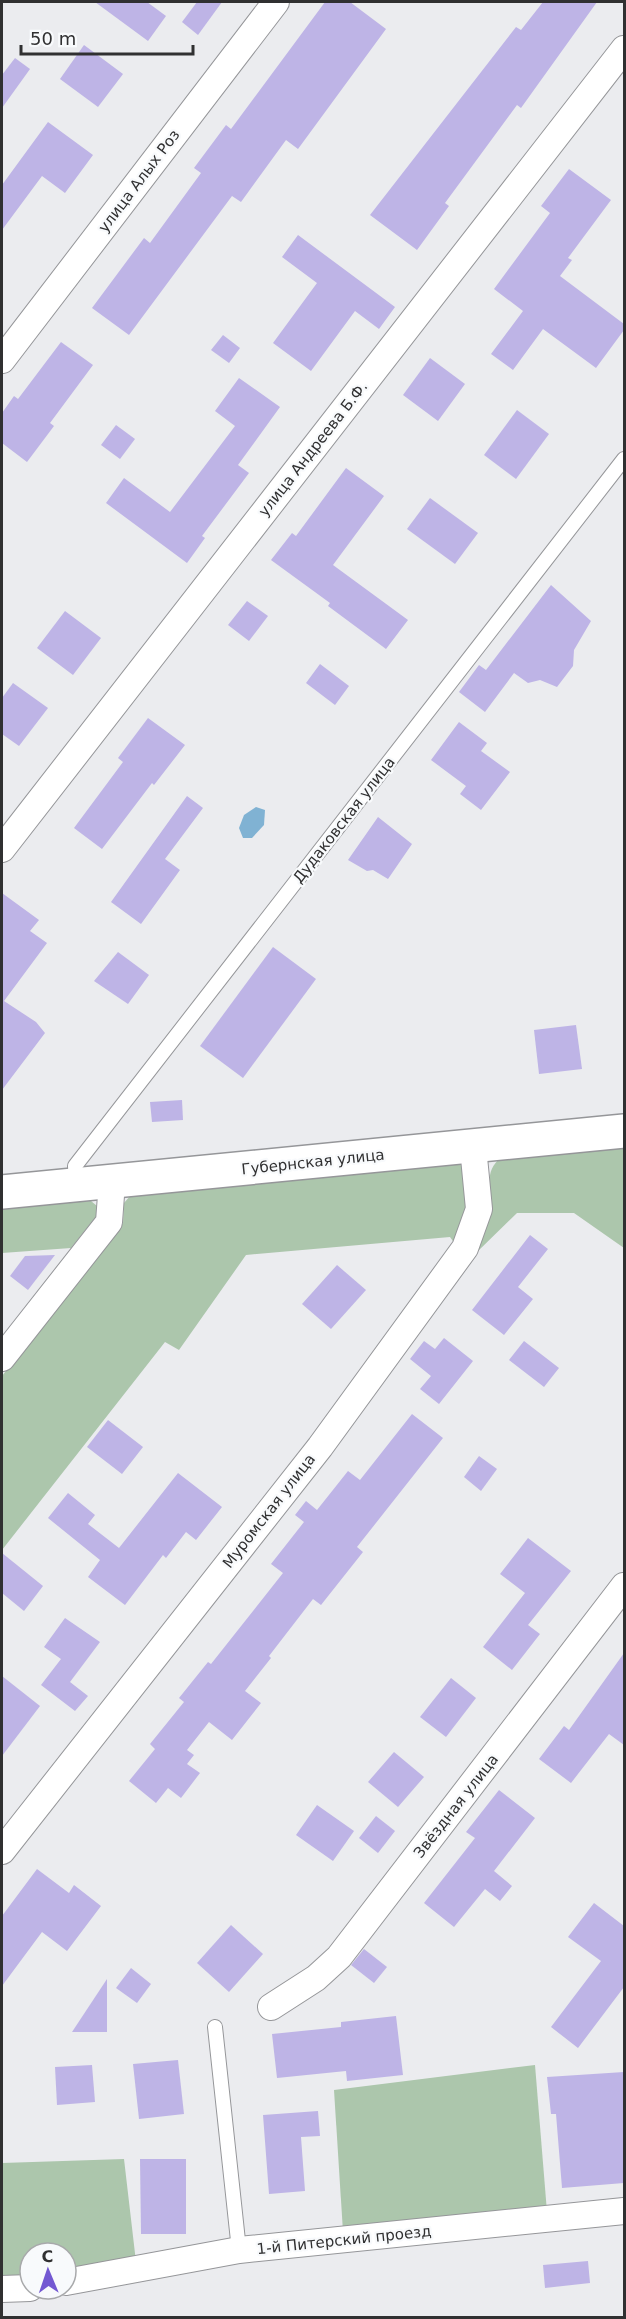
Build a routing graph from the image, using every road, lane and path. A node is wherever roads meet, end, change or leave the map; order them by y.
1 (276, 2) edge
2 (624, 49) edge
3 (2, 360) edge
4 (624, 459) edge
5 (2, 849) edge
6 (624, 1131) edge
7 (473, 1147) junction
8 (112, 1182) junction
9 (76, 1186) junction
10 (2, 1192) edge
11 (2, 1358) edge
12 (624, 1586) edge
13 (2, 1851) edge
14 (270, 2007) dead end
15 (215, 2027) dead end
16 (624, 2211) edge
17 (239, 2250) junction
18 (78, 2280) edge
19 (18, 2288) edge
20 (2, 2289) edge

1 - 3 street, улица Алых Роз
2 - 5 street, улица Андреева Б.Ф.
4 - 9 lane, Дудаковская улица
6 - 7 street, Губернская улица
7 - 8 street, Губернская улица
7 - 13 street, Муромская улица
8 - 9 street, Губернская улица
8 - 11 street
9 - 10 street, Губернская улица
12 - 14 street, Звёздная улица
15 - 17 lane
16 - 17 street, 1-й Питерский проезд
17 - 18 street, 1-й Питерский проезд
19 - 20 street

